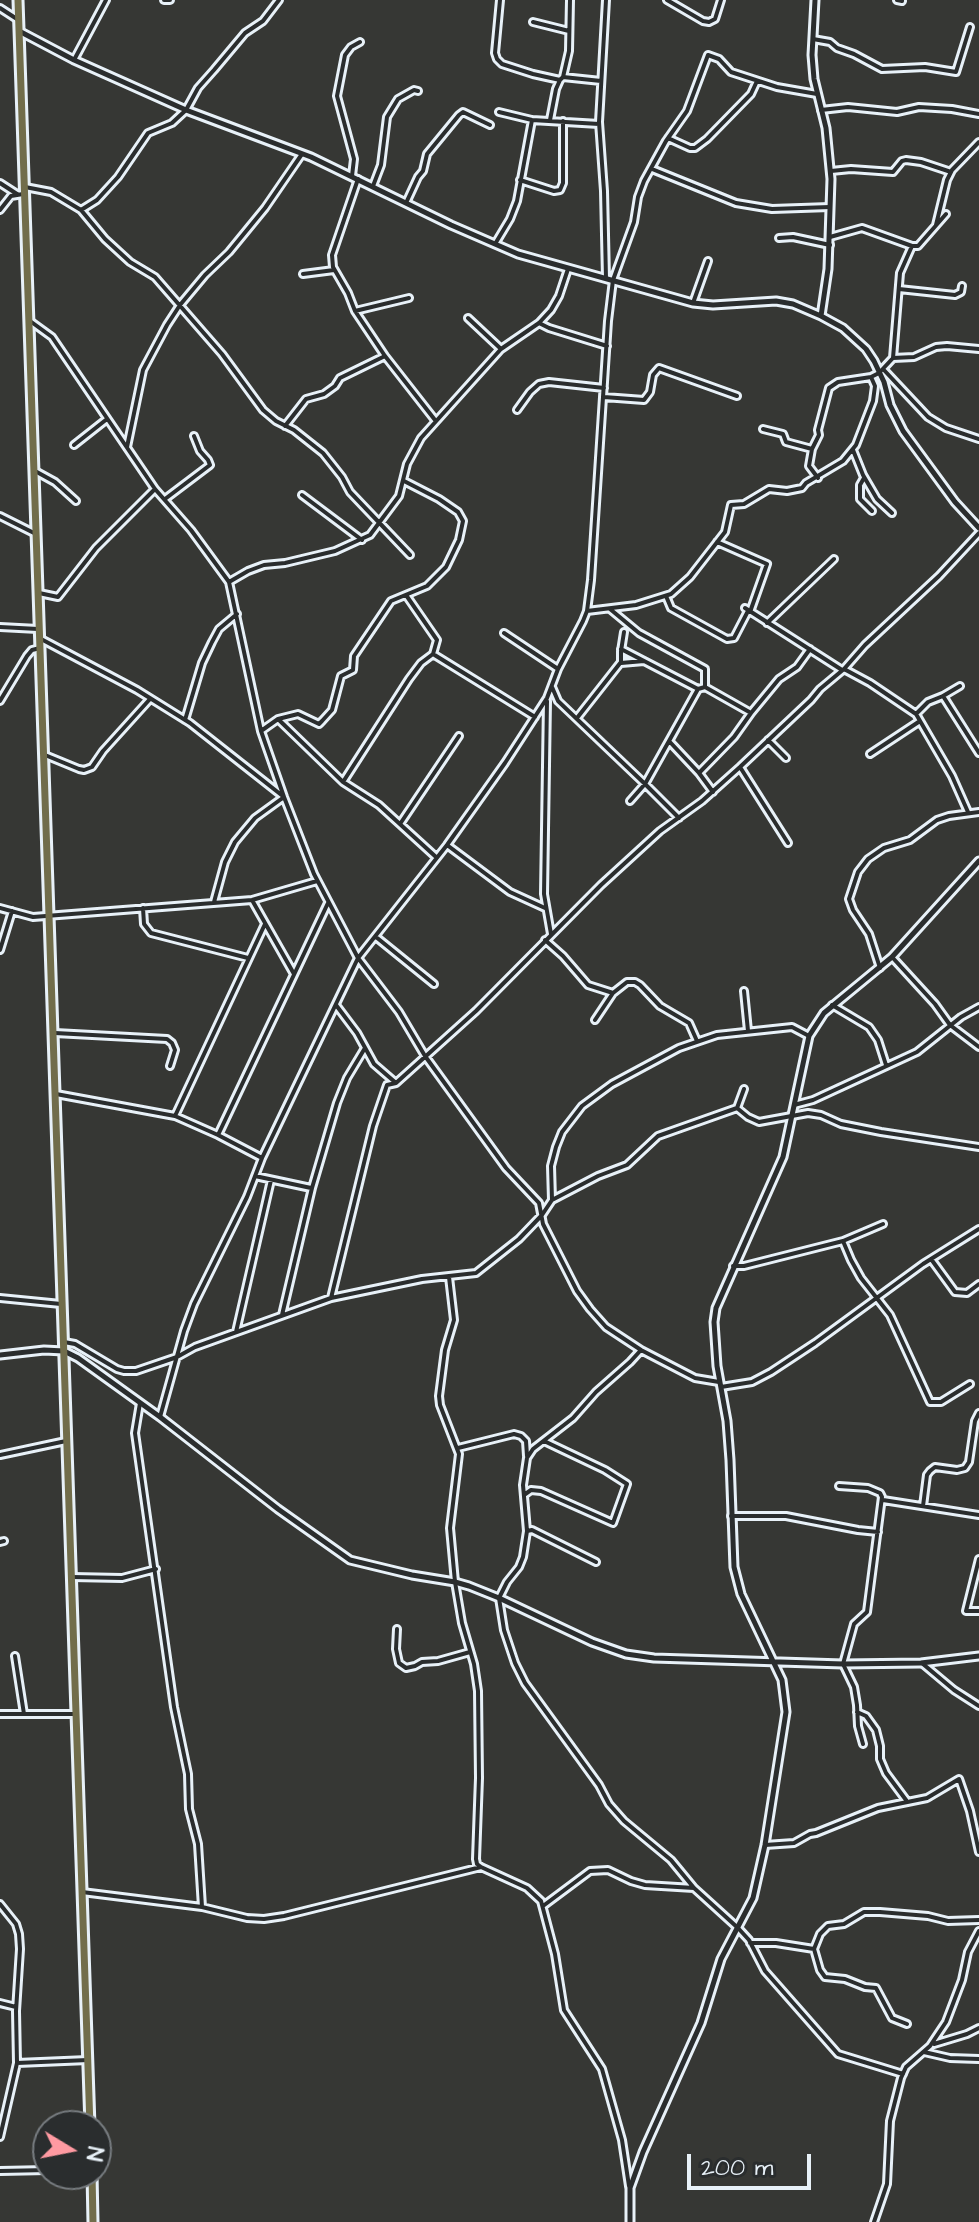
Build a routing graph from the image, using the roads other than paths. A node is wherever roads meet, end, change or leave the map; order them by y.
1 (18, 0) edge
2 (106, 0) edge
3 (279, 0) edge
4 (500, 0) edge
5 (570, 0) edge
6 (606, 0) edge
7 (667, 0) edge
8 (721, 0) edge
9 (815, 0) edge
10 (0, 8) edge
11 (19, 20) junction
12 (533, 22) dead end
13 (970, 27) dead end
14 (19, 31) junction
15 (569, 31) junction
16 (813, 39) junction
17 (360, 42) dead end
18 (74, 60) junction
19 (562, 78) junction
20 (601, 81) junction
21 (757, 81) junction
22 (418, 91) dead end
23 (817, 94) junction
24 (186, 110) junction
25 (821, 110) junction
26 (499, 112) dead end
27 (979, 114) edge
28 (532, 120) junction
29 (550, 120) junction
30 (563, 121) junction
31 (599, 124) junction
32 (490, 125) dead end
33 (668, 138) junction
34 (979, 142) edge
35 (302, 154) junction
36 (652, 169) junction
37 (831, 171) junction
38 (951, 172) junction
39 (355, 178) junction
40 (520, 180) junction
41 (0, 183) edge
42 (373, 186) junction
43 (23, 192) junction
44 (406, 203) junction
45 (831, 207) junction
46 (0, 210) edge
47 (81, 210) junction
48 (946, 214) dead end
49 (936, 226) junction
50 (779, 238) dead end
51 (830, 241) junction
52 (495, 244) junction
53 (912, 246) junction
54 (708, 261) dead end
55 (568, 269) junction
56 (334, 270) junction
57 (303, 274) dead end
58 (606, 278) junction
59 (613, 280) junction
60 (962, 286) dead end
61 (899, 289) junction
62 (409, 298) dead end
63 (693, 303) junction
64 (180, 305) junction
65 (355, 311) junction
66 (821, 316) junction
67 (468, 318) dead end
68 (30, 321) junction
69 (539, 323) junction
70 (607, 346) junction
71 (501, 349) junction
72 (979, 349) edge
73 (385, 356) junction
74 (893, 358) junction
75 (881, 371) junction
76 (871, 377) junction
77 (604, 388) junction
78 (737, 396) dead end
79 (604, 397) junction
80 (517, 410) dead end
81 (107, 419) junction
82 (435, 420) junction
83 (285, 426) junction
84 (763, 429) dead end
85 (194, 436) dead end
86 (979, 439) edge
87 (74, 445) dead end
88 (127, 447) junction
89 (812, 449) junction
90 (853, 450) junction
91 (35, 471) junction
92 (818, 478) junction
93 (864, 478) junction
94 (404, 481) junction
95 (155, 489) junction
96 (302, 495) dead end
97 (165, 499) junction
98 (76, 501) dead end
99 (872, 511) dead end
100 (892, 513) dead end
101 (0, 516) edge
102 (380, 523) junction
103 (979, 531) edge
104 (36, 534) junction
105 (362, 540) junction
106 (717, 542) junction
107 (410, 555) dead end
108 (834, 559) dead end
109 (229, 582) junction
110 (39, 593) junction
111 (405, 594) junction
112 (666, 596) junction
113 (610, 609) junction
114 (747, 610) junction
115 (587, 611) junction
116 (237, 614) junction
117 (767, 623) junction
118 (0, 627) edge
119 (624, 632) dead end
120 (504, 633) dead end
121 (40, 634) junction
122 (40, 648) junction
123 (621, 649) junction
124 (810, 649) junction
125 (433, 654) junction
126 (646, 661) junction
127 (620, 663) junction
128 (558, 669) junction
129 (843, 670) junction
130 (960, 686) dead end
131 (552, 687) junction
132 (705, 687) junction
133 (698, 689) junction
134 (943, 696) junction
135 (547, 698) junction
136 (150, 699) junction
137 (0, 701) edge
138 (751, 713) junction
139 (916, 714) junction
140 (535, 717) junction
141 (577, 718) junction
142 (278, 719) junction
143 (185, 720) junction
144 (920, 721) junction
145 (261, 731) junction
146 (459, 736) dead end
147 (768, 740) junction
148 (669, 741) junction
149 (979, 753) edge
150 (870, 754) dead end
151 (45, 755) junction
152 (786, 758) dead end
153 (740, 767) junction
154 (699, 773) junction
155 (343, 782) junction
156 (645, 784) junction
157 (713, 792) junction
158 (284, 797) junction
159 (630, 801) dead end
160 (968, 812) junction
161 (979, 812) edge
162 (680, 818) junction
163 (400, 824) junction
164 (788, 843) dead end
165 (447, 845) junction
166 (436, 857) junction
167 (979, 861) edge
168 (317, 881) junction
169 (252, 900) junction
170 (214, 902) junction
171 (328, 903) junction
172 (0, 908) edge
173 (143, 908) junction
174 (545, 908) junction
175 (12, 911) junction
176 (50, 916) junction
177 (265, 924) junction
178 (551, 934) junction
179 (376, 937) junction
180 (545, 940) junction
181 (0, 950) edge
182 (892, 957) junction
183 (248, 958) junction
184 (358, 958) junction
185 (880, 968) junction
186 (294, 975) junction
187 (434, 984) dead end
188 (744, 991) dead end
189 (613, 993) junction
190 (336, 1005) junction
191 (832, 1005) junction
192 (979, 1007) edge
193 (595, 1020) dead end
194 (950, 1025) junction
195 (748, 1031) junction
196 (52, 1033) junction
197 (809, 1036) junction
198 (697, 1041) junction
199 (979, 1047) edge
200 (365, 1048) junction
201 (425, 1056) junction
202 (886, 1065) junction
203 (170, 1066) dead end
204 (396, 1083) junction
205 (744, 1089) dead end
206 (55, 1093) junction
207 (794, 1105) junction
208 (737, 1108) junction
209 (792, 1114) junction
210 (175, 1116) junction
211 (218, 1135) junction
212 (979, 1147) edge
213 (262, 1158) junction
214 (255, 1176) junction
215 (271, 1180) junction
216 (312, 1188) junction
217 (552, 1200) junction
218 (542, 1215) junction
219 (883, 1224) dead end
220 (979, 1229) edge
221 (843, 1241) junction
222 (931, 1259) junction
223 (733, 1266) junction
224 (449, 1277) junction
225 (979, 1284) edge
226 (877, 1297) junction
227 (0, 1298) edge
228 (331, 1298) junction
229 (63, 1304) junction
230 (282, 1315) junction
231 (236, 1332) junction
232 (64, 1347) junction
233 (641, 1350) junction
234 (0, 1355) edge
235 (177, 1357) junction
236 (720, 1384) junction
237 (970, 1384) dead end
238 (140, 1403) junction
239 (979, 1413) edge
240 (160, 1417) junction
241 (66, 1441) junction
242 (544, 1441) junction
243 (458, 1448) junction
244 (0, 1455) edge
245 (527, 1458) junction
246 (839, 1486) dead end
247 (524, 1495) junction
248 (882, 1500) junction
249 (923, 1506) junction
250 (979, 1515) edge
251 (731, 1516) junction
252 (527, 1531) junction
253 (878, 1532) junction
254 (979, 1559) edge
255 (596, 1562) dead end
256 (156, 1569) junction
257 (72, 1577) junction
258 (455, 1582) junction
259 (499, 1598) junction
260 (979, 1611) edge
261 (397, 1629) dead end
262 (470, 1652) junction
263 (15, 1656) dead end
264 (979, 1656) edge
265 (773, 1663) junction
266 (921, 1663) junction
267 (843, 1664) junction
268 (979, 1706) edge
269 (857, 1712) junction
270 (0, 1714) edge
271 (24, 1714) junction
272 (77, 1714) junction
273 (863, 1744) dead end
274 (907, 1802) junction
275 (765, 1845) junction
276 (979, 1852) edge
277 (481, 1867) junction
278 (694, 1888) junction
279 (82, 1892) junction
280 (0, 1904) edge
281 (202, 1907) junction
282 (542, 1907) junction
283 (979, 1920) edge
284 (738, 1928) junction
285 (979, 1931) edge
286 (750, 1943) junction
287 (814, 1949) junction
288 (0, 2003) edge
289 (16, 2007) junction
290 (907, 2024) dead end
291 (979, 2028) edge
292 (932, 2044) junction
293 (924, 2052) junction
294 (979, 2059) edge
295 (88, 2060) junction
296 (17, 2063) junction
297 (903, 2074) junction
298 (90, 2110) edge
299 (0, 2137) edge
300 (32, 2170) edge
301 (0, 2171) edge
302 (630, 2188) junction
303 (92, 2190) edge
304 (93, 2222) edge
305 (630, 2222) edge
306 (874, 2222) edge

1 - 11 main road
2 - 18 street
3 - 24 street
4 - 19 street
5 - 15 street
6 - 20 street
7 - 8 street
9 - 16 street
10 - 11 street
11 - 14 main road
12 - 15 street
13 - 16 street
14 - 18 street
14 - 43 main road
15 - 19 street
16 - 23 street
17 - 39 street
18 - 24 street
19 - 20 street
19 - 29 street
20 - 31 street
21 - 23 street
21 - 33 street
21 - 33 street
22 - 42 street
23 - 25 street
24 - 35 street
24 - 47 street
25 - 27 street
25 - 37 street
26 - 28 street
28 - 29 street
28 - 40 street
29 - 30 street
30 - 31 street
30 - 40 street
31 - 58 street
32 - 44 street
33 - 36 street
34 - 38 street
35 - 39 street
35 - 64 street
36 - 45 street
36 - 59 street
37 - 38 street
37 - 45 street
38 - 49 street
39 - 42 street
39 - 56 street
40 - 52 street
41 - 43 street
42 - 44 street
43 - 46 street
43 - 47 street
43 - 68 main road
44 - 52 street
45 - 51 street
47 - 64 street
48 - 49 street
49 - 53 street
50 - 51 street
51 - 53 street
51 - 66 street
52 - 55 street
53 - 61 street
54 - 63 street
55 - 58 street
55 - 69 street
56 - 57 street
56 - 65 street
58 - 59 street
59 - 63 street
59 - 70 street
60 - 61 street
61 - 74 street
62 - 65 street
63 - 66 street
64 - 83 street
64 - 88 street
65 - 73 street
66 - 75 street
67 - 71 street
68 - 81 street
68 - 91 main road
69 - 70 street
69 - 71 street
70 - 77 street
71 - 82 street
72 - 74 street
73 - 82 street
73 - 83 street
74 - 75 street
75 - 76 street
75 - 86 street
75 - 103 street
76 - 89 street
76 - 90 street
77 - 79 street
77 - 80 street
78 - 79 street
79 - 115 street
81 - 87 street
81 - 88 street
82 - 94 street
83 - 102 street
84 - 89 street
85 - 97 street
88 - 95 street
89 - 92 street
90 - 92 street
90 - 93 street
91 - 98 street
91 - 104 main road
92 - 106 street
93 - 99 street
93 - 100 street
94 - 102 street
94 - 111 street
95 - 97 street
95 - 110 street
96 - 105 street
97 - 109 street
101 - 104 street
102 - 105 street
102 - 107 street
103 - 129 street
104 - 110 main road
105 - 109 street
106 - 112 street
106 - 114 street
108 - 117 street
109 - 116 street
110 - 121 main road
111 - 125 street
111 - 142 street
112 - 113 street
112 - 114 street
113 - 115 street
113 - 132 street
114 - 117 street
115 - 128 street
116 - 143 street
116 - 145 street
117 - 124 street
118 - 121 street
119 - 123 street
120 - 128 street
121 - 122 main road
121 - 136 street
122 - 137 street
122 - 151 main road
123 - 126 street
123 - 127 street
124 - 129 street
124 - 138 street
125 - 140 street
125 - 155 street
126 - 127 street
126 - 133 street
127 - 141 street
128 - 131 street
129 - 139 street
129 - 147 street
130 - 134 street
131 - 135 street
131 - 141 street
132 - 133 street
132 - 138 street
133 - 148 street
134 - 139 street
134 - 149 street
135 - 140 street
135 - 174 street
136 - 143 street
136 - 151 street
138 - 154 street
139 - 144 street
140 - 165 street
141 - 156 street
142 - 145 street
142 - 155 street
143 - 158 street
144 - 150 street
144 - 160 street
145 - 158 street
146 - 163 street
147 - 152 street
147 - 153 street
148 - 154 street
148 - 156 street
151 - 176 main road
153 - 157 street
153 - 164 street
154 - 157 street
155 - 163 street
156 - 159 street
156 - 162 street
157 - 162 street
158 - 168 street
158 - 170 street
160 - 161 street
160 - 185 street
162 - 178 street
163 - 166 street
165 - 166 street
165 - 174 street
166 - 179 street
167 - 182 street
168 - 169 street
168 - 171 street
169 - 170 street
169 - 177 street
170 - 173 street
171 - 184 street
171 - 186 street
172 - 175 street
173 - 176 street
173 - 183 street
174 - 178 street
175 - 176 street
175 - 181 street
176 - 196 main road
177 - 183 street
177 - 186 street
178 - 180 street
179 - 184 street
179 - 187 street
180 - 189 street
180 - 201 street
182 - 185 street
182 - 194 street
183 - 210 street
184 - 190 street
184 - 201 street
185 - 191 street
186 - 211 street
188 - 195 street
189 - 193 street
189 - 198 street
190 - 200 street
190 - 213 street
191 - 197 street
191 - 202 street
192 - 194 street
194 - 199 street
194 - 202 street
195 - 197 street
195 - 198 street
196 - 203 street
196 - 206 main road
197 - 207 street
198 - 217 street
200 - 204 street
200 - 216 street
201 - 204 street
201 - 218 street
202 - 207 street
204 - 228 street
205 - 208 street
206 - 210 street
206 - 229 main road
207 - 209 street
208 - 209 street
208 - 217 street
209 - 212 street
209 - 223 street
210 - 211 street
211 - 213 street
213 - 214 street
214 - 215 street
214 - 235 street
215 - 216 street
215 - 231 street
216 - 230 street
217 - 218 street
218 - 224 street
218 - 233 street
219 - 221 street
220 - 222 street
221 - 223 street
221 - 226 street
222 - 225 street
222 - 226 street
223 - 236 street
224 - 228 street
224 - 243 street
226 - 236 street
226 - 237 street
227 - 229 street
228 - 230 street
229 - 232 main road
230 - 231 street
231 - 235 street
232 - 234 street
232 - 235 street
232 - 238 street
232 - 241 main road
233 - 236 street
233 - 242 street
235 - 240 street
236 - 251 street
238 - 240 street
238 - 256 street
239 - 249 street
240 - 258 street
241 - 244 street
241 - 257 main road
242 - 245 street
242 - 247 street
243 - 245 street
243 - 258 street
245 - 247 street
246 - 248 street
247 - 252 street
248 - 249 street
248 - 253 street
249 - 250 street
251 - 253 street
251 - 265 street
252 - 255 street
252 - 259 street
253 - 267 street
254 - 260 street
256 - 257 street
256 - 281 street
257 - 272 main road
258 - 259 street
258 - 262 street
259 - 265 street
259 - 278 street
261 - 262 street
262 - 277 street
263 - 271 street
264 - 266 street
265 - 267 street
265 - 275 street
266 - 267 street
266 - 268 street
267 - 269 street
269 - 273 street
269 - 274 street
270 - 271 street
271 - 272 street
272 - 279 main road
274 - 275 street
274 - 276 street
275 - 284 street
277 - 281 street
277 - 282 street
278 - 282 street
278 - 284 street
279 - 281 street
279 - 295 main road
280 - 289 street
282 - 302 street
283 - 287 street
284 - 286 street
284 - 302 street
285 - 292 street
286 - 287 street
286 - 297 street
287 - 290 street
288 - 289 street
289 - 296 street
291 - 292 street
292 - 293 street
293 - 294 street
293 - 297 street
295 - 296 street
295 - 298 main road
296 - 299 street
297 - 306 street
300 - 301 street
302 - 305 street
303 - 304 main road

